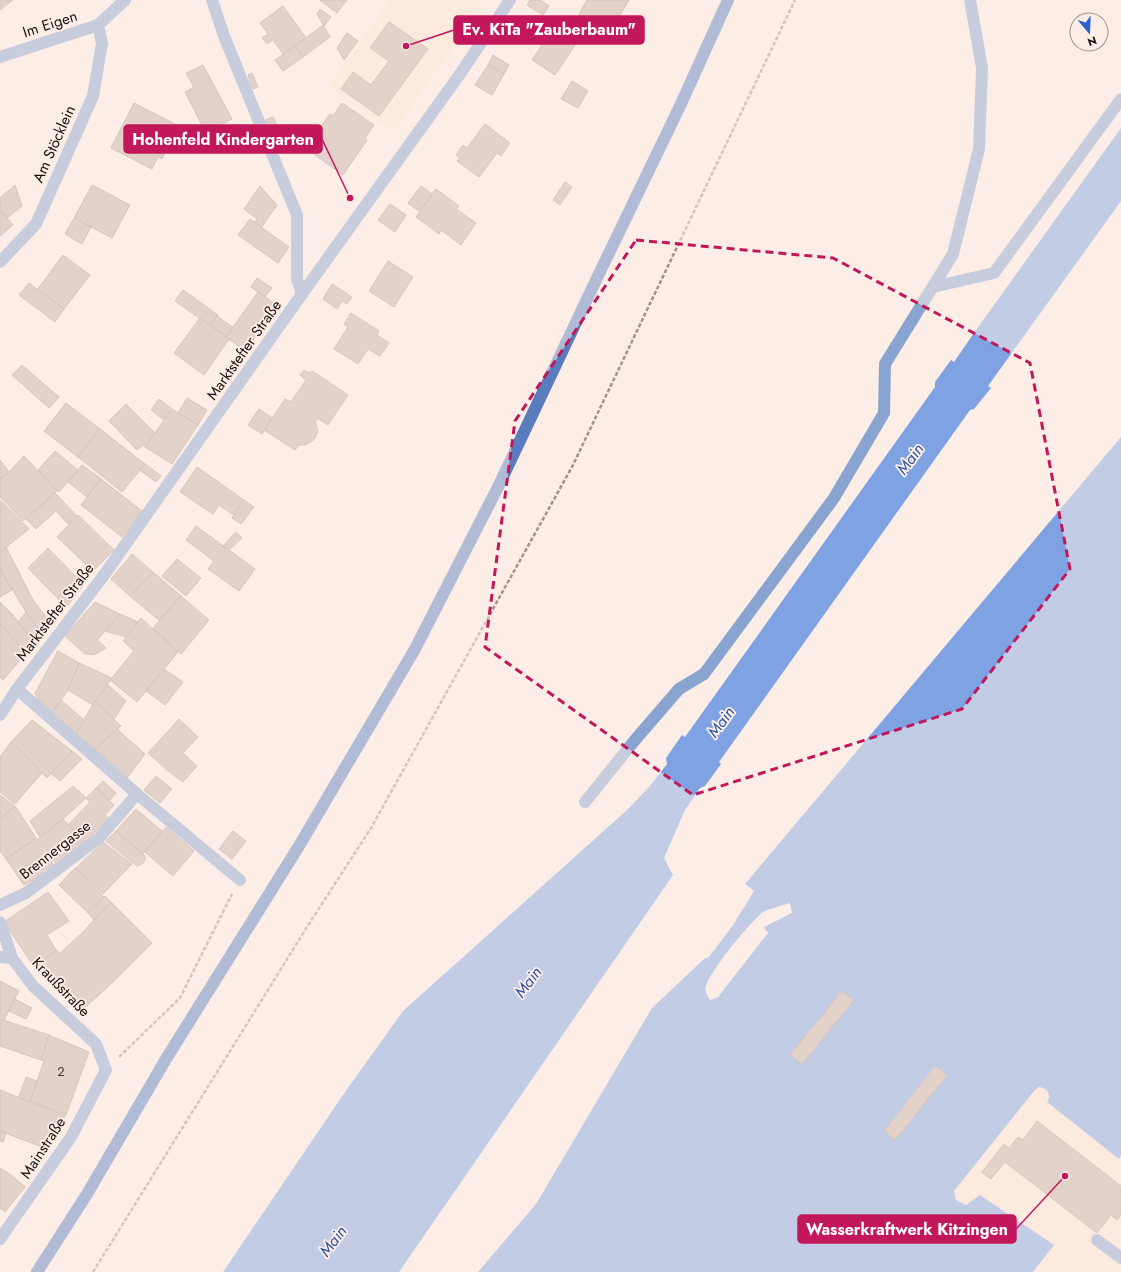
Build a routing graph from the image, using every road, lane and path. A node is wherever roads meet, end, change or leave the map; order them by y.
1 (125, 0) edge
2 (212, 0) edge
3 (510, 0) edge
4 (728, 0) edge
5 (795, 0) edge
6 (970, 0) edge
7 (98, 25) junction
8 (0, 58) edge
9 (1121, 99) edge
10 (0, 262) edge
11 (933, 286) junction
12 (302, 294) junction
13 (17, 690) junction
14 (0, 715) edge
15 (137, 794) junction
16 (585, 802) dead end
17 (240, 880) joint
18 (0, 905) edge
19 (0, 922) edge
20 (6, 958) edge
21 (106, 1070) junction
22 (0, 1239) edge
23 (1097, 1240) dead end
24 (1121, 1258) edge
25 (37, 1272) edge
26 (92, 1272) edge

1 - 7 street, Im Eigen
2 - 12 street
3 - 12 street, Marktstefter Straße
4 - 25 main road
5 - 26 path
6 - 11 street
7 - 8 street, Im Eigen
7 - 10 street, Am Stöcklein
9 - 11 street
11 - 16 street
12 - 13 street, Marktstefter Straße
13 - 14 street, Marktstefter Straße
13 - 15 street
15 - 17 street
15 - 18 street, Brennergasse
17 - 21 path
19 - 20 street, Kraußstraße
20 - 21 street, Kraußstraße
21 - 22 street, Mainstraße
23 - 24 street

